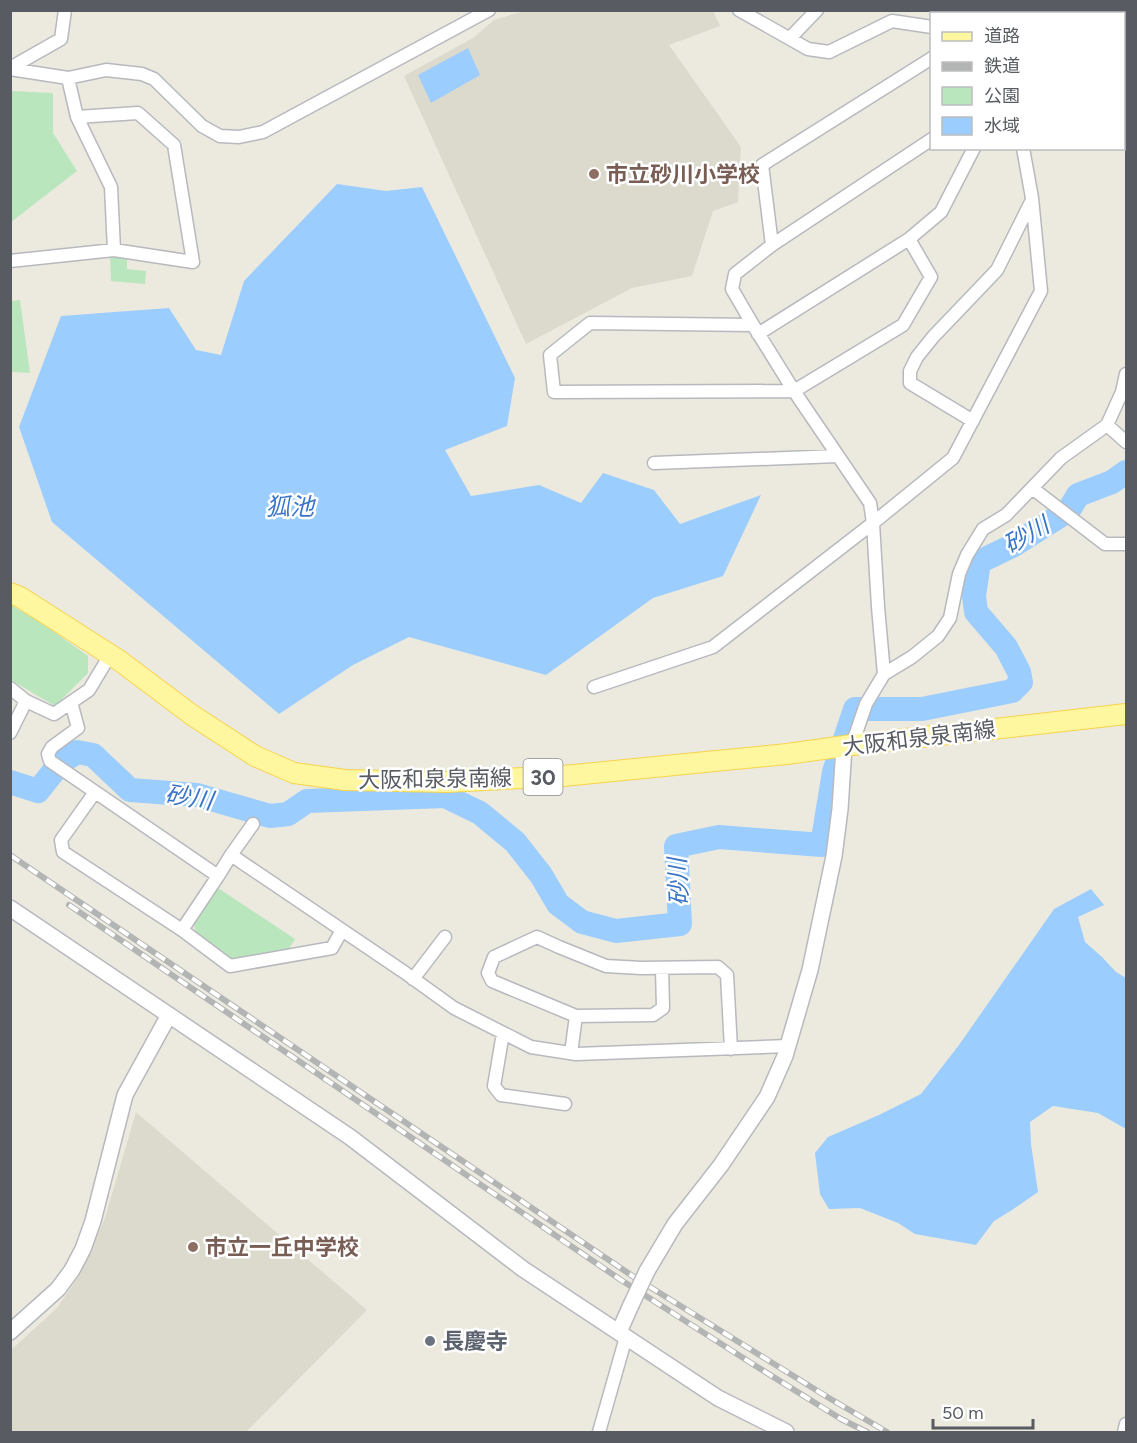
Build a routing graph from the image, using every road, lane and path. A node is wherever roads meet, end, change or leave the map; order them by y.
1 (65, 10) edge
2 (739, 10) edge
3 (817, 10) edge
4 (481, 12) edge
5 (930, 27) edge
6 (790, 38) junction
7 (930, 59) edge
8 (10, 68) edge
9 (68, 78) junction
10 (77, 117) junction
11 (930, 140) edge
12 (973, 150) edge
13 (1023, 150) edge
14 (1032, 198) junction
15 (909, 239) junction
16 (772, 245) junction
17 (114, 250) junction
18 (10, 261) edge
19 (755, 330) junction
20 (1126, 374) edge
21 (794, 391) junction
22 (973, 421) junction
23 (1107, 425) junction
24 (1126, 442) edge
25 (838, 456) junction
26 (654, 463) dead end
27 (1032, 488) junction
28 (873, 523) junction
29 (1126, 544) edge
30 (10, 593) edge
31 (110, 655) junction
32 (884, 674) junction
33 (594, 687) dead end
34 (10, 688) edge
35 (26, 701) junction
36 (71, 702) junction
37 (1126, 714) edge
38 (10, 733) edge
39 (848, 746) junction
40 (95, 792) junction
41 (252, 824) dead end
42 (231, 855) junction
43 (218, 876) junction
44 (10, 908) edge
45 (182, 930) junction
46 (342, 930) junction
47 (445, 937) dead end
48 (662, 968) junction
49 (413, 979) junction
50 (169, 1015) junction
51 (576, 1016) junction
52 (503, 1033) junction
53 (788, 1046) junction
54 (731, 1049) junction
55 (571, 1053) junction
56 (565, 1104) dead end
57 (10, 1332) edge
58 (622, 1335) junction
59 (1126, 1424) edge
60 (598, 1432) edge
61 (786, 1432) edge
62 (1124, 1432) edge

1 - 8 street
2 - 6 street
3 - 6 street
4 - 9 street
5 - 6 street
7 - 16 street
8 - 9 street
9 - 10 street
10 - 17 street
10 - 17 street
11 - 16 street
12 - 15 street
13 - 14 street
14 - 22 street
14 - 22 street
15 - 19 street
15 - 21 street
16 - 19 street
17 - 18 street
19 - 21 street
19 - 21 street
20 - 23 street
21 - 25 street
22 - 28 street
23 - 24 street
23 - 27 street
25 - 26 street
25 - 28 street
27 - 29 street
27 - 32 street
28 - 32 street
28 - 33 street
30 - 31 main road, 大阪和泉泉南線 / 30
31 - 36 street
31 - 39 main road, 大阪和泉泉南線 / 30
32 - 39 street
34 - 35 street
35 - 36 street
35 - 38 street
36 - 40 street
37 - 39 main road, 大阪和泉泉南線 / 30
39 - 53 street
40 - 43 street
40 - 45 street
41 - 42 street
42 - 43 street
42 - 46 street
43 - 45 street
44 - 50 street
45 - 46 street
46 - 49 street
47 - 49 street
48 - 51 street
48 - 51 street
48 - 54 street
49 - 52 street
50 - 57 street
50 - 58 street
51 - 55 street
52 - 55 street
52 - 56 street
53 - 54 street
53 - 58 street, bridge
54 - 55 street
58 - 60 street
58 - 61 street
59 - 62 street

